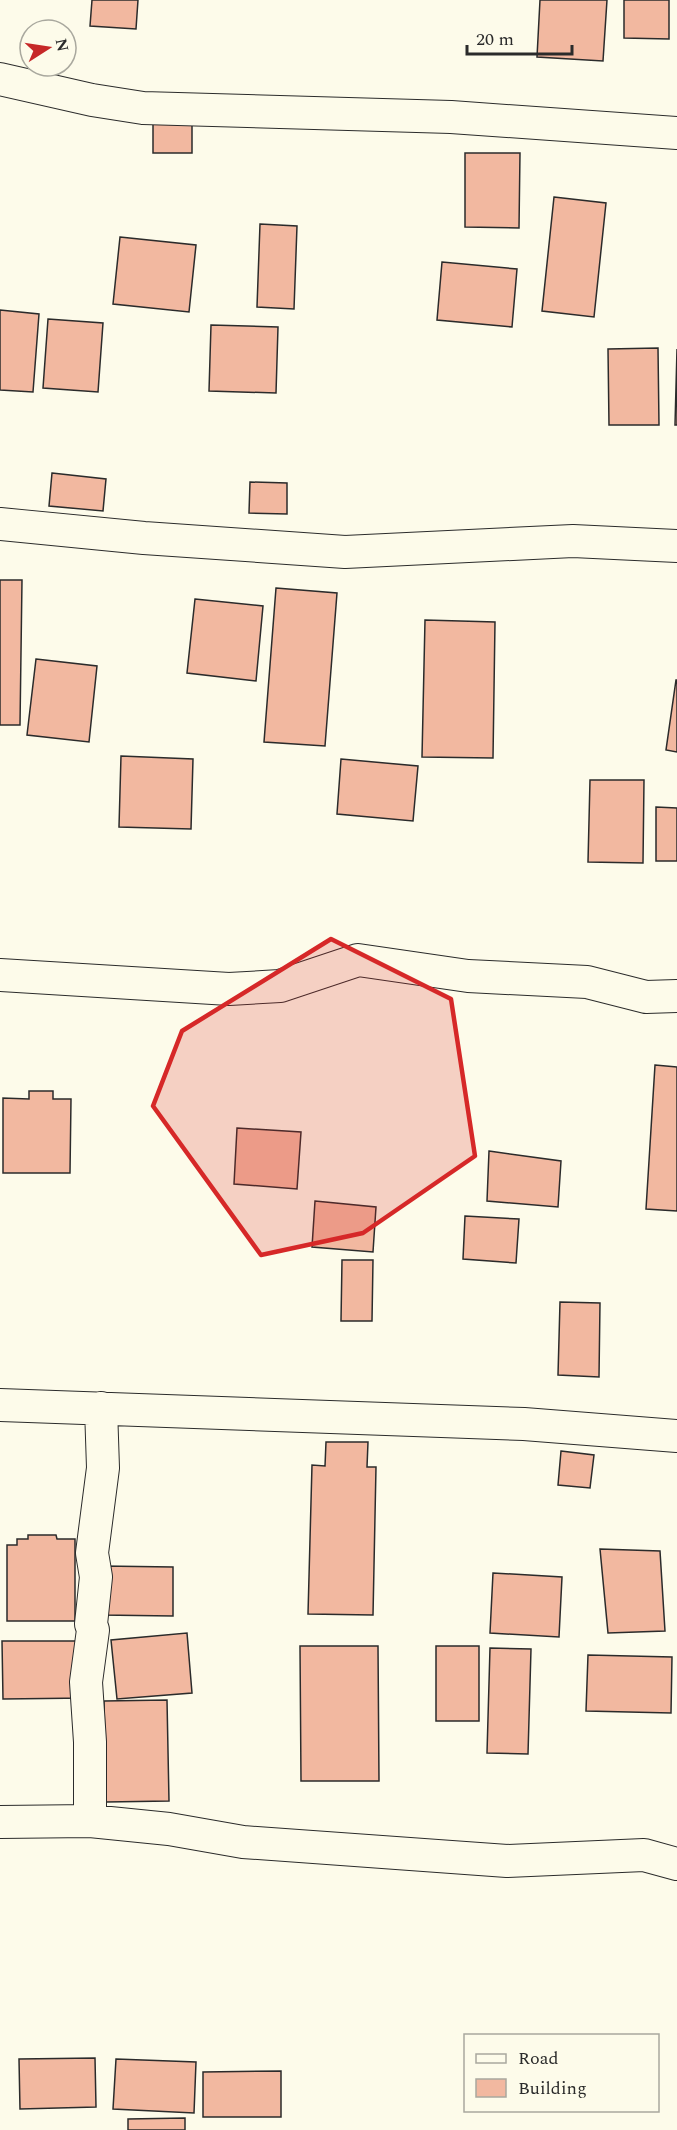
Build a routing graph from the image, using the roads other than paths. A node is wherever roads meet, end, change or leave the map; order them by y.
1 (0, 79) edge
2 (677, 133) edge
3 (0, 524) edge
4 (677, 546) edge
5 (0, 975) edge
6 (677, 996) edge
7 (0, 1405) edge
8 (101, 1408) junction
9 (677, 1436) edge
10 (90, 1821) junction
11 (0, 1822) edge
12 (677, 1864) edge

1 - 2 street
3 - 4 street
5 - 6 street
7 - 8 street
8 - 9 street
8 - 10 street
10 - 11 street
10 - 12 street

